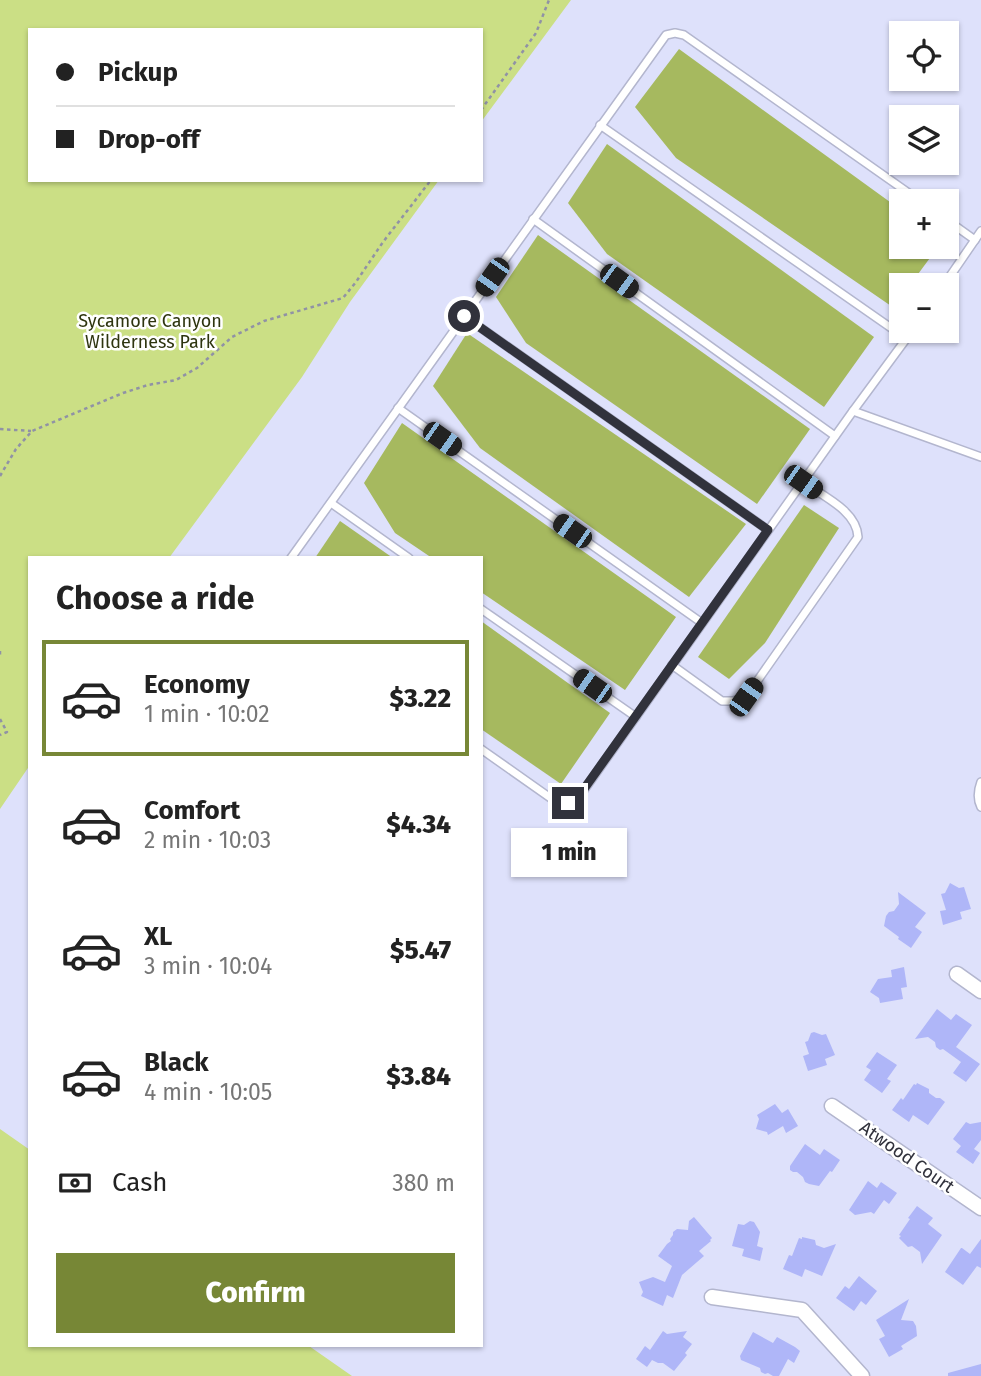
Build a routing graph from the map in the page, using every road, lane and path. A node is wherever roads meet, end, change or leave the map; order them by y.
1 (549, 0) edge
2 (483, 107) edge
3 (600, 125) junction
4 (429, 182) edge
5 (903, 189) edge
6 (533, 219) junction
7 (959, 229) edge
8 (981, 231) edge
9 (975, 240) junction
10 (952, 273) edge
11 (464, 316) junction
12 (889, 326) edge
13 (904, 343) edge
14 (398, 408) junction
15 (853, 411) junction
16 (0, 429) edge
17 (32, 431) junction
18 (835, 436) junction
19 (981, 457) edge
20 (0, 476) edge
21 (803, 482) junction
22 (331, 503) junction
23 (768, 530) junction
24 (293, 556) edge
25 (406, 556) edge
26 (483, 610) edge
27 (702, 623) junction
28 (0, 652) edge
29 (0, 657) edge
30 (672, 665) junction
31 (636, 717) junction
32 (0, 719) edge
33 (0, 735) edge
34 (483, 750) edge
35 (981, 782) edge
36 (981, 807) edge
37 (957, 974) dead end
38 (981, 991) edge
39 (832, 1106) dead end
40 (981, 1208) edge
41 (712, 1297) dead end
42 (862, 1376) edge

1 - 2 path
3 - 5 lane
3 - 6 lane
3 - 12 lane
4 - 17 path
6 - 11 lane
6 - 18 lane
7 - 9 lane
8 - 9 lane
9 - 10 lane
11 - 14 lane
11 - 23 lane
13 - 15 lane
14 - 22 lane
14 - 27 lane
15 - 18 lane
15 - 19 lane
16 - 17 path
17 - 20 path
18 - 21 lane
21 - 23 lane
21 - 30 lane
22 - 24 lane
22 - 25 lane
23 - 27 lane
26 - 31 lane
27 - 30 lane
28 - 29 path
30 - 31 lane
31 - 34 lane
32 - 33 path
35 - 36 lane
37 - 38 street
39 - 40 street, Atwood Court
41 - 42 street

